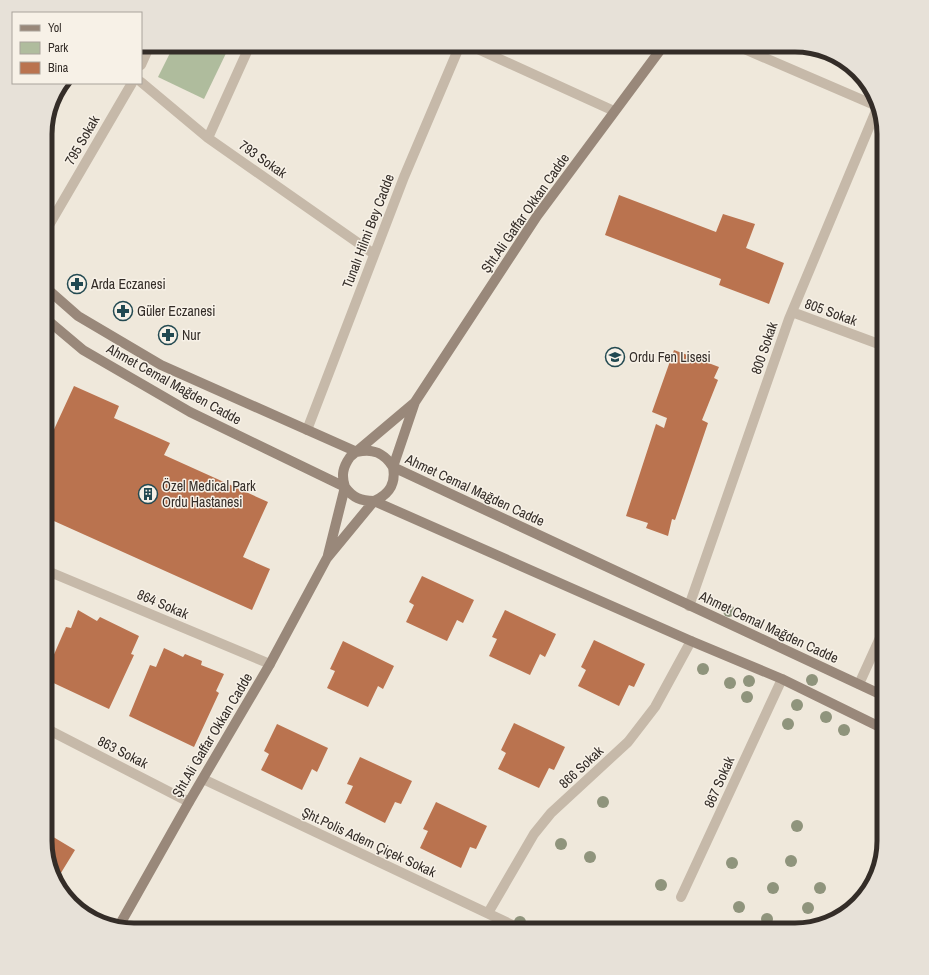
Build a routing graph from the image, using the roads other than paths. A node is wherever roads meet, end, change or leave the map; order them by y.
1 (147, 52) edge
2 (247, 52) edge
3 (457, 52) edge
4 (484, 52) edge
5 (659, 52) edge
6 (751, 52) edge
7 (142, 63) edge
8 (142, 83) edge
9 (131, 84) edge
10 (871, 103) edge
11 (614, 111) junction
12 (874, 115) edge
13 (208, 138) junction
14 (52, 220) edge
15 (374, 254) junction
16 (52, 294) edge
17 (792, 312) junction
18 (52, 324) edge
19 (877, 343) edge
20 (415, 402) junction
21 (307, 430) junction
22 (357, 452) junction
23 (392, 467) junction
24 (345, 487) junction
25 (374, 501) junction
26 (327, 558) junction
27 (52, 573) edge
28 (690, 606) junction
29 (691, 641) junction
30 (877, 644) edge
31 (270, 664) junction
32 (782, 679) junction
33 (859, 684) junction
34 (877, 693) edge
35 (877, 726) edge
36 (52, 732) edge
37 (203, 779) junction
38 (189, 802) junction
39 (680, 897) dead end
40 (488, 913) junction
41 (121, 922) edge
42 (509, 923) edge

1 - 7 street
2 - 13 street
3 - 15 street, Tunalı Hilmi Bey Cadde
4 - 11 street
5 - 11 main road, Şht.Ali Gaffar Okkan Cadde
6 - 10 street
8 - 13 street, 793 Sokak
9 - 14 street, 795 Sokak
11 - 20 main road, Şht.Ali Gaffar Okkan Cadde
12 - 17 street, 800 Sokak
13 - 15 street, 793 Sokak
15 - 21 street, Tunalı Hilmi Bey Cadde
16 - 21 main road, Ahmet Cemal Mağden Cadde
17 - 19 street, 805 Sokak
17 - 28 street, 800 Sokak
18 - 24 main road, Ahmet Cemal Mağden Cadde
20 - 22 main road, Şht.Ali Gaffar Okkan Cadde
20 - 23 main road, Şht.Ali Gaffar Okkan Cadde
21 - 22 main road, Ahmet Cemal Mağden Cadde
22 - 23 main road, Ahmet Cemal Mağden Cadde
22 - 24 main road, Şht.Ali Gaffar Okkan Cadde
23 - 25 main road, Şht.Ali Gaffar Okkan Cadde
23 - 28 main road, Ahmet Cemal Mağden Cadde
24 - 25 main road, Ahmet Cemal Mağden Cadde
24 - 26 main road, Şht.Ali Gaffar Okkan Cadde
25 - 26 main road, Şht.Ali Gaffar Okkan Cadde
25 - 29 main road, Ahmet Cemal Mağden Cadde
26 - 31 main road, Şht.Ali Gaffar Okkan Cadde
27 - 31 street, 864 Sokak
28 - 33 main road, Ahmet Cemal Mağden Cadde
29 - 32 main road, Ahmet Cemal Mağden Cadde
29 - 40 street, 866 Sokak
30 - 33 street
31 - 37 main road, Şht.Ali Gaffar Okkan Cadde
32 - 35 main road, Ahmet Cemal Mağden Cadde
32 - 39 street, 867 Sokak
33 - 34 main road, Ahmet Cemal Mağden Cadde
36 - 38 street, 863 Sokak
37 - 38 main road, Şht.Ali Gaffar Okkan Cadde
37 - 40 street, Şht.Polis Adem Çiçek Sokak
38 - 41 main road, Şht.Ali Gaffar Okkan Cadde
40 - 42 street, Şht.Polis Adem Çiçek Sokak

